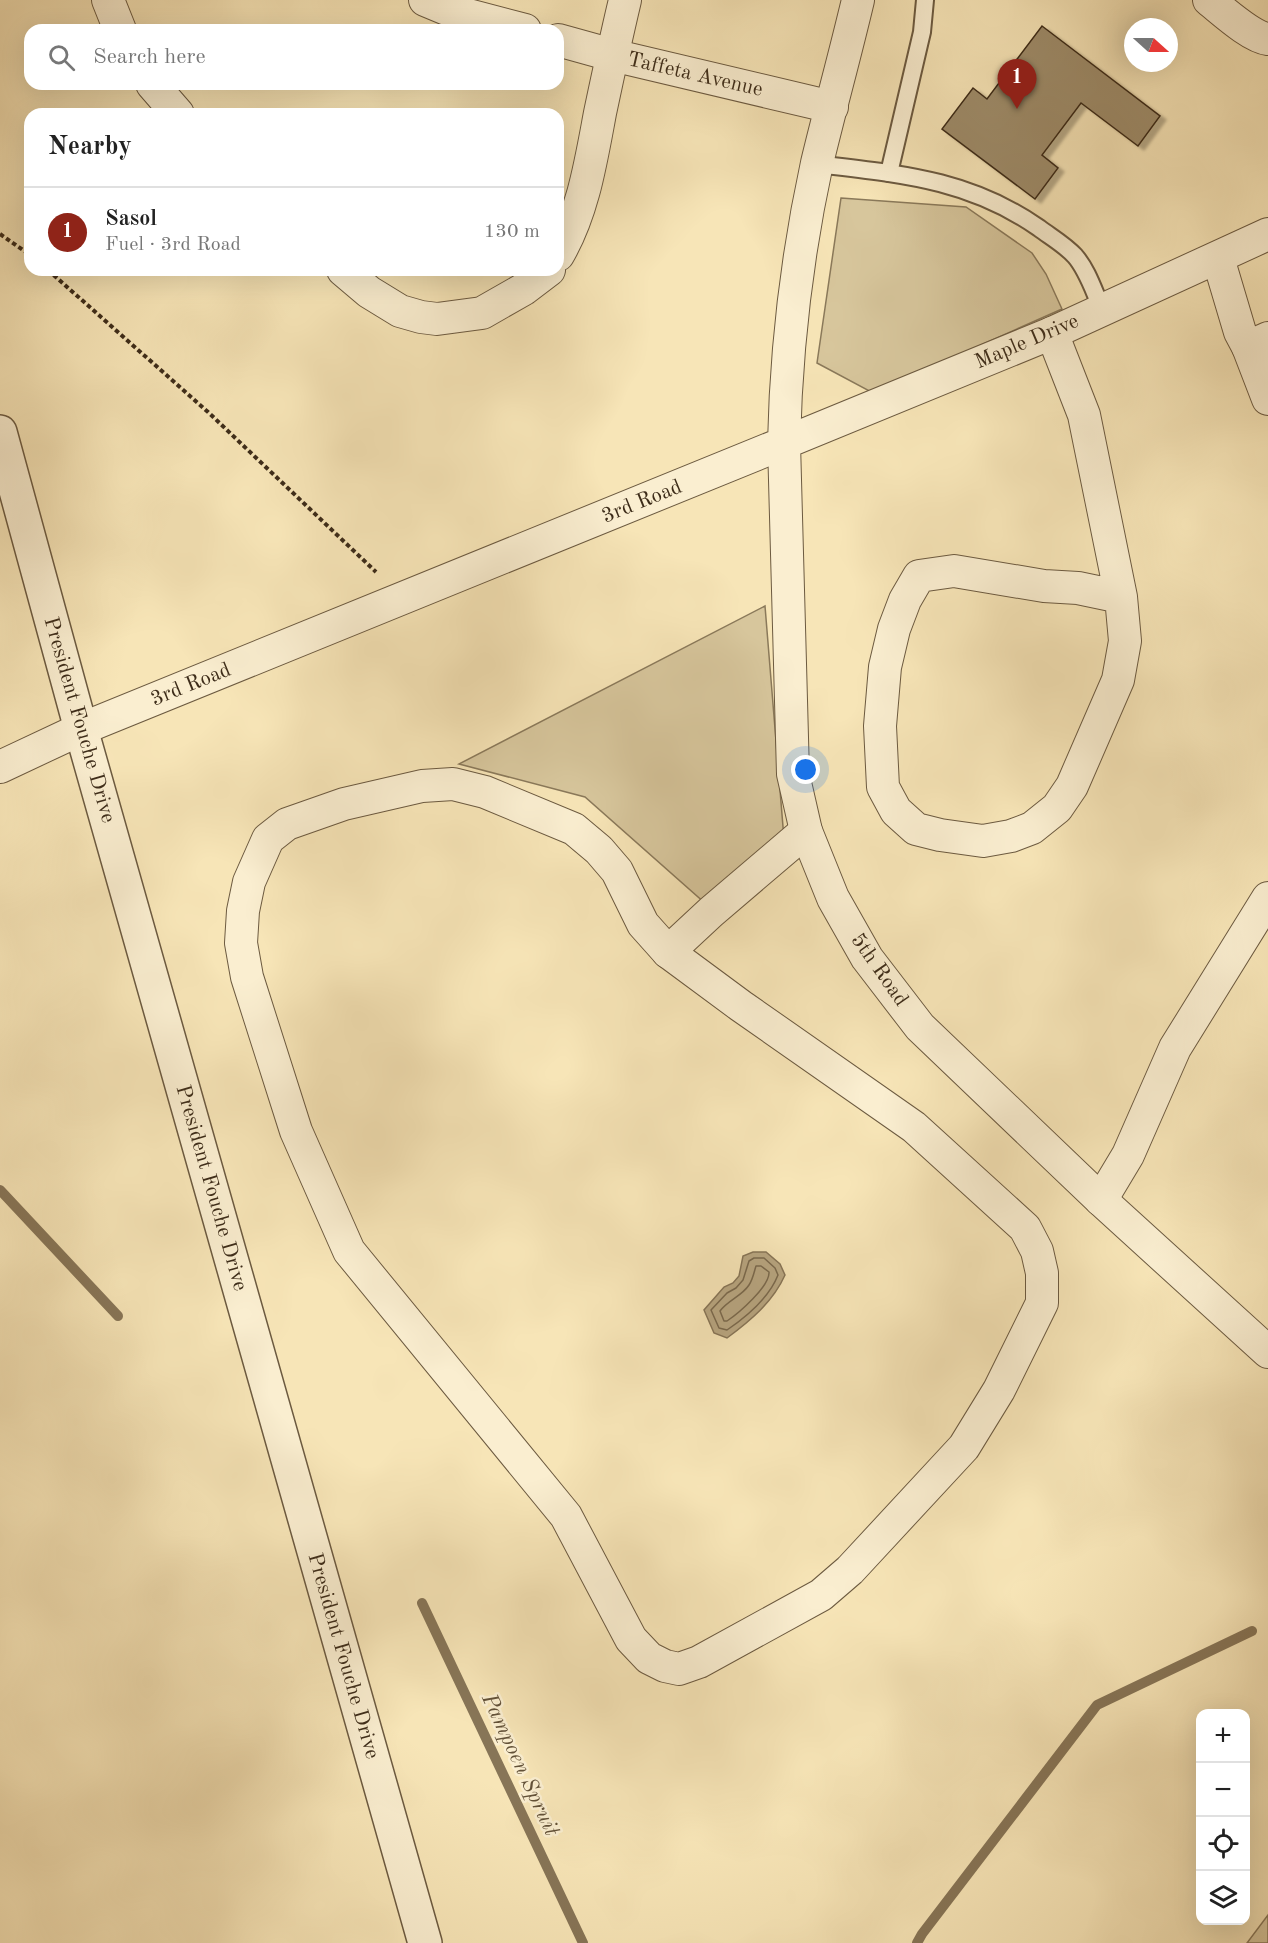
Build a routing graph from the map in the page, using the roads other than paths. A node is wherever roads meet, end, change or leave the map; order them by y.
1 (108, 0) edge
2 (425, 0) edge
3 (625, 0) edge
4 (858, 0) edge
5 (925, 0) edge
6 (1209, 0) edge
7 (118, 24) edge
8 (502, 24) edge
9 (1268, 39) edge
10 (564, 42) edge
11 (612, 55) junction
12 (157, 90) edge
13 (832, 107) junction
14 (173, 108) edge
15 (817, 164) junction
16 (889, 173) junction
17 (1268, 234) edge
18 (564, 245) edge
19 (1218, 258) junction
20 (350, 276) edge
21 (541, 276) edge
22 (1102, 309) junction
23 (1052, 333) junction
24 (1258, 343) edge
25 (1268, 399) edge
26 (0, 432) edge
27 (784, 443) junction
28 (5, 465) edge
29 (1121, 597) junction
30 (81, 729) junction
31 (0, 767) edge
32 (806, 831) junction
33 (1268, 898) edge
34 (668, 952) junction
35 (1101, 1200) junction
36 (1268, 1352) edge
37 (425, 1943) edge

1 - 7 street
2 - 8 street
3 - 11 street
4 - 13 street
5 - 16 lane
6 - 9 street
10 - 11 street, Taffeta Avenue
11 - 13 street, Taffeta Avenue
11 - 18 street
12 - 14 street
13 - 15 street
15 - 16 lane
15 - 27 street
16 - 22 lane
17 - 19 street, Maple Drive
19 - 22 street, Maple Drive
19 - 24 street
20 - 21 street
22 - 23 street, Maple Drive
23 - 27 street, Maple Drive
23 - 29 street
24 - 25 street
26 - 28 street, President Fouche Drive
27 - 30 street, 3rd Road
27 - 32 street, 5th Road
28 - 30 street, President Fouche Drive
29 - 29 street
30 - 31 street, 3rd Road
30 - 37 street, President Fouche Drive
32 - 34 street
32 - 35 street, 5th Road
33 - 35 street
34 - 34 street
35 - 36 street, 5th Road

